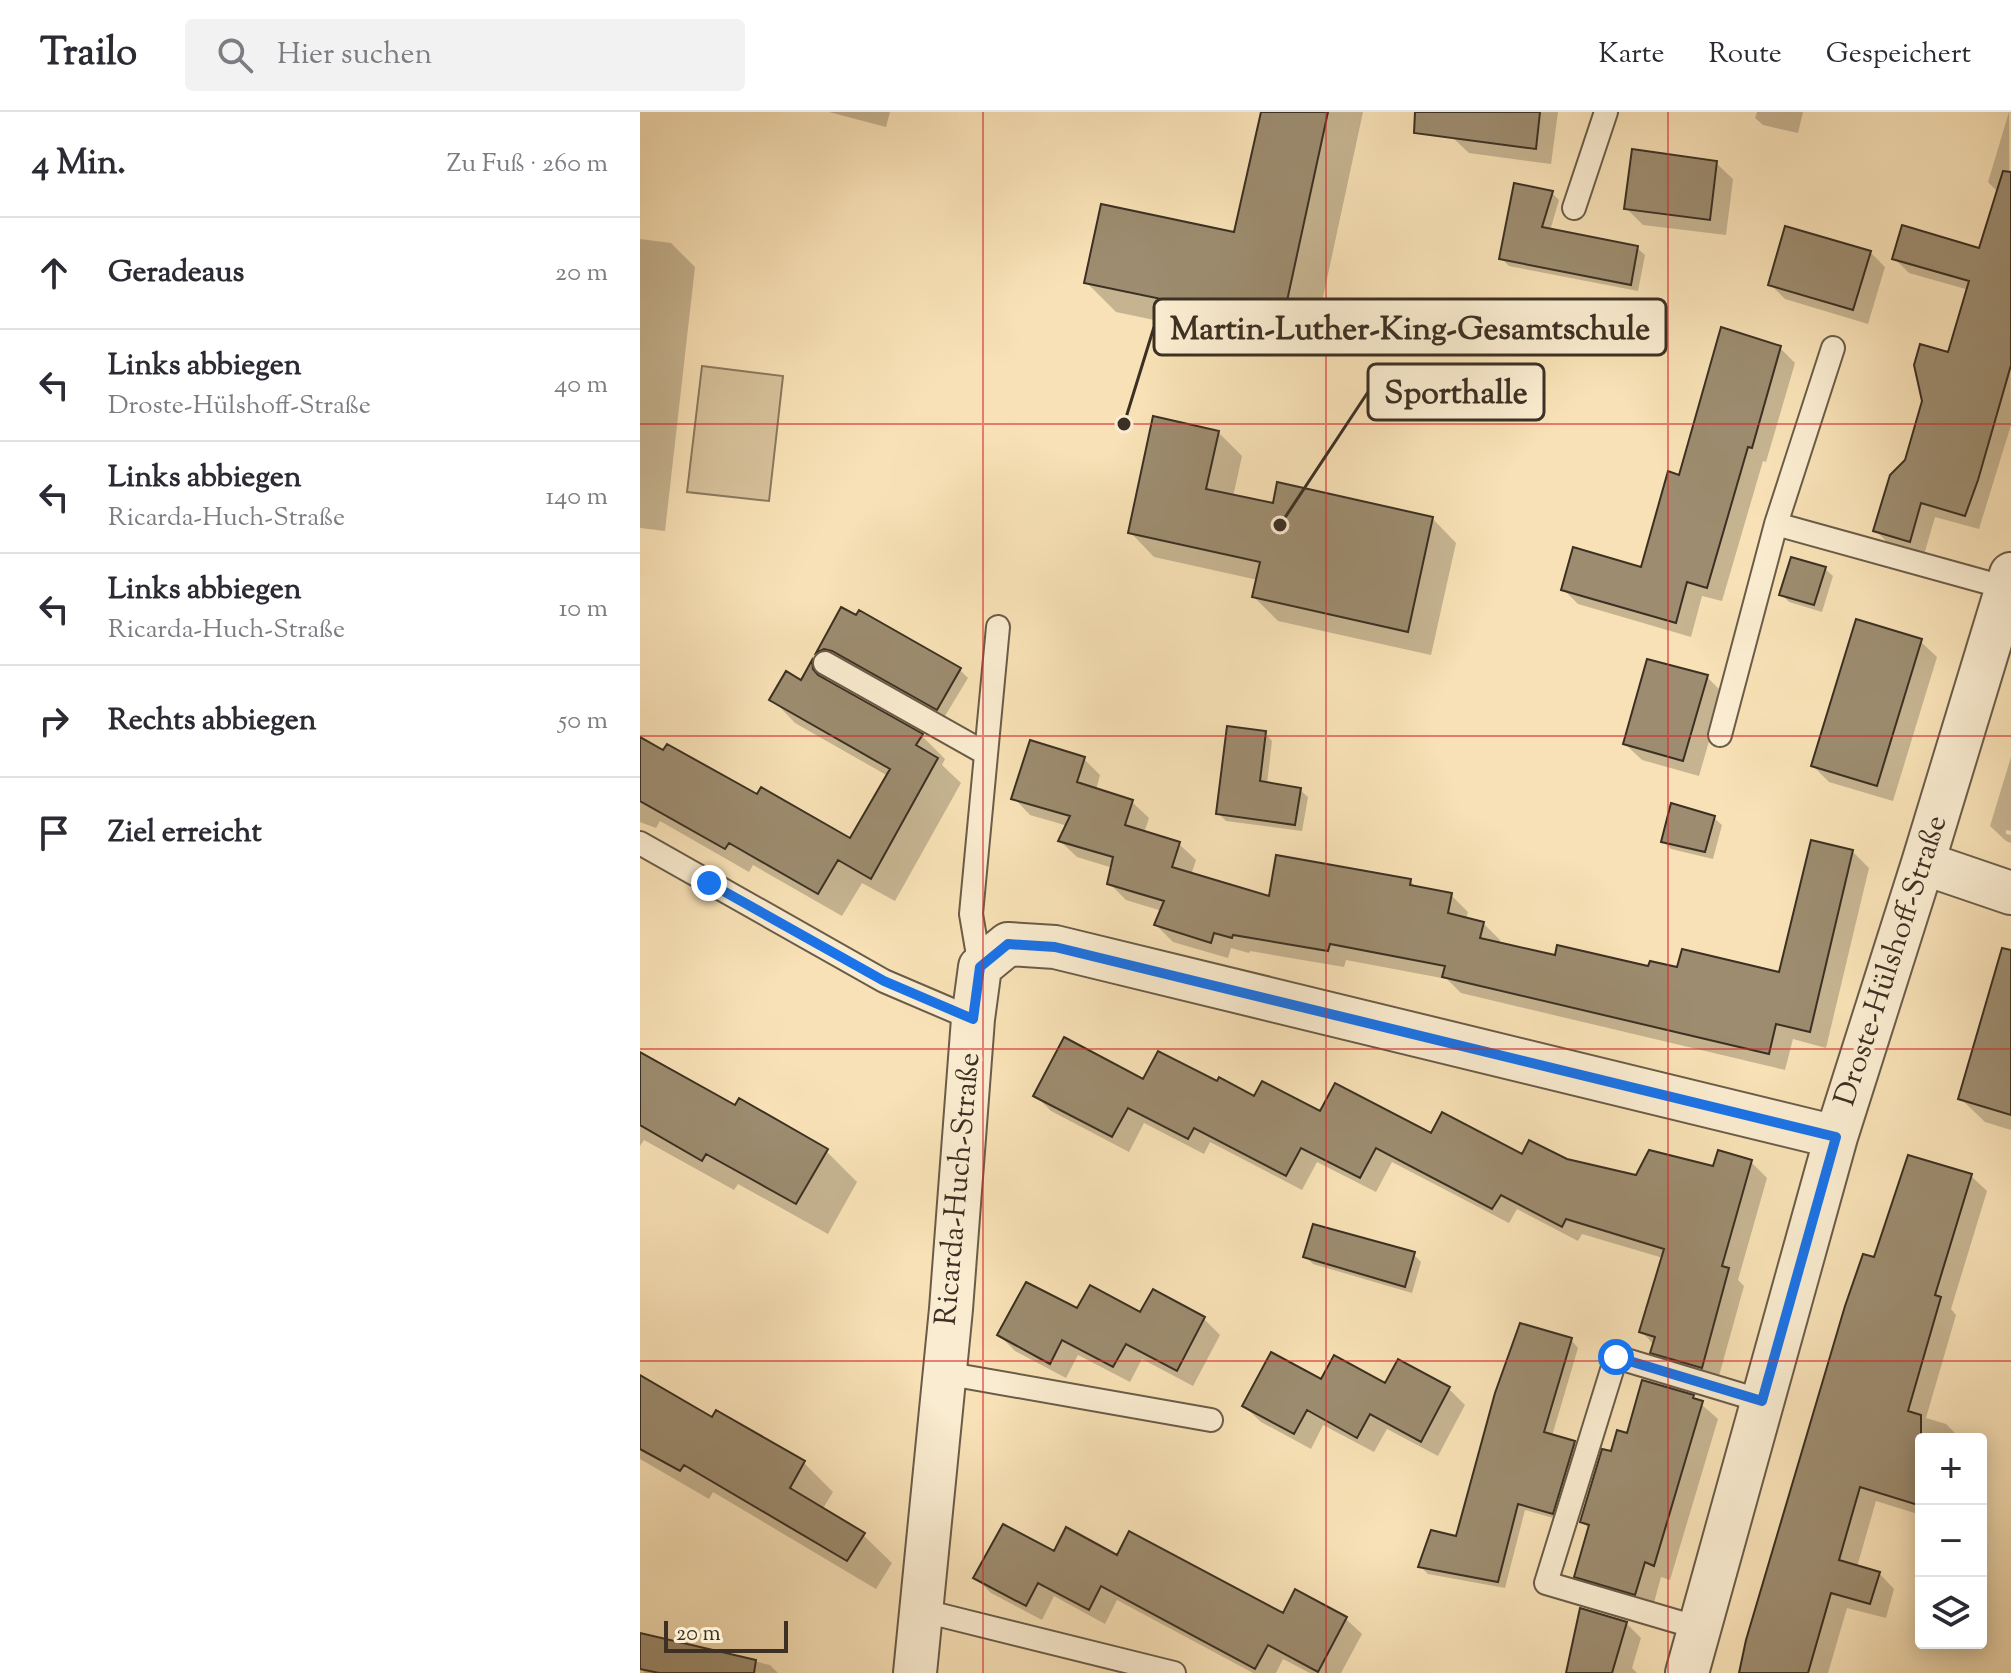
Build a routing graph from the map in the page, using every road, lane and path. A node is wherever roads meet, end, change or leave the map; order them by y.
1 (1606, 112) edge
2 (1574, 208) dead end
3 (1833, 348) dead end
4 (1776, 524) junction
5 (2009, 581) edge
6 (998, 627) dead end
7 (825, 663) dead end
8 (1720, 735) dead end
9 (985, 753) junction
10 (640, 843) edge
11 (1923, 863) junction
12 (2011, 893) edge
13 (980, 967) junction
14 (973, 1019) junction
15 (1836, 1137) junction
16 (944, 1373) junction
17 (1762, 1401) junction
18 (1211, 1420) dead end
19 (920, 1610) junction
20 (1699, 1628) junction
21 (915, 1673) edge
22 (1174, 1673) edge
23 (1687, 1673) edge

1 - 2 lane
3 - 4 lane
4 - 5 lane
4 - 8 lane
5 - 11 street, Droste-Hülshoff-Straße
6 - 9 lane
7 - 9 lane
9 - 13 lane
10 - 14 lane
11 - 12 street
11 - 15 street, Droste-Hülshoff-Straße
13 - 14 street, Ricarda-Huch-Straße
13 - 15 street
14 - 16 street, Ricarda-Huch-Straße
15 - 17 street, Droste-Hülshoff-Straße
16 - 18 lane
16 - 19 street, Ricarda-Huch-Straße
17 - 20 street, Droste-Hülshoff-Straße
17 - 20 lane
19 - 21 street, Ricarda-Huch-Straße
19 - 22 lane
20 - 23 street, Droste-Hülshoff-Straße

